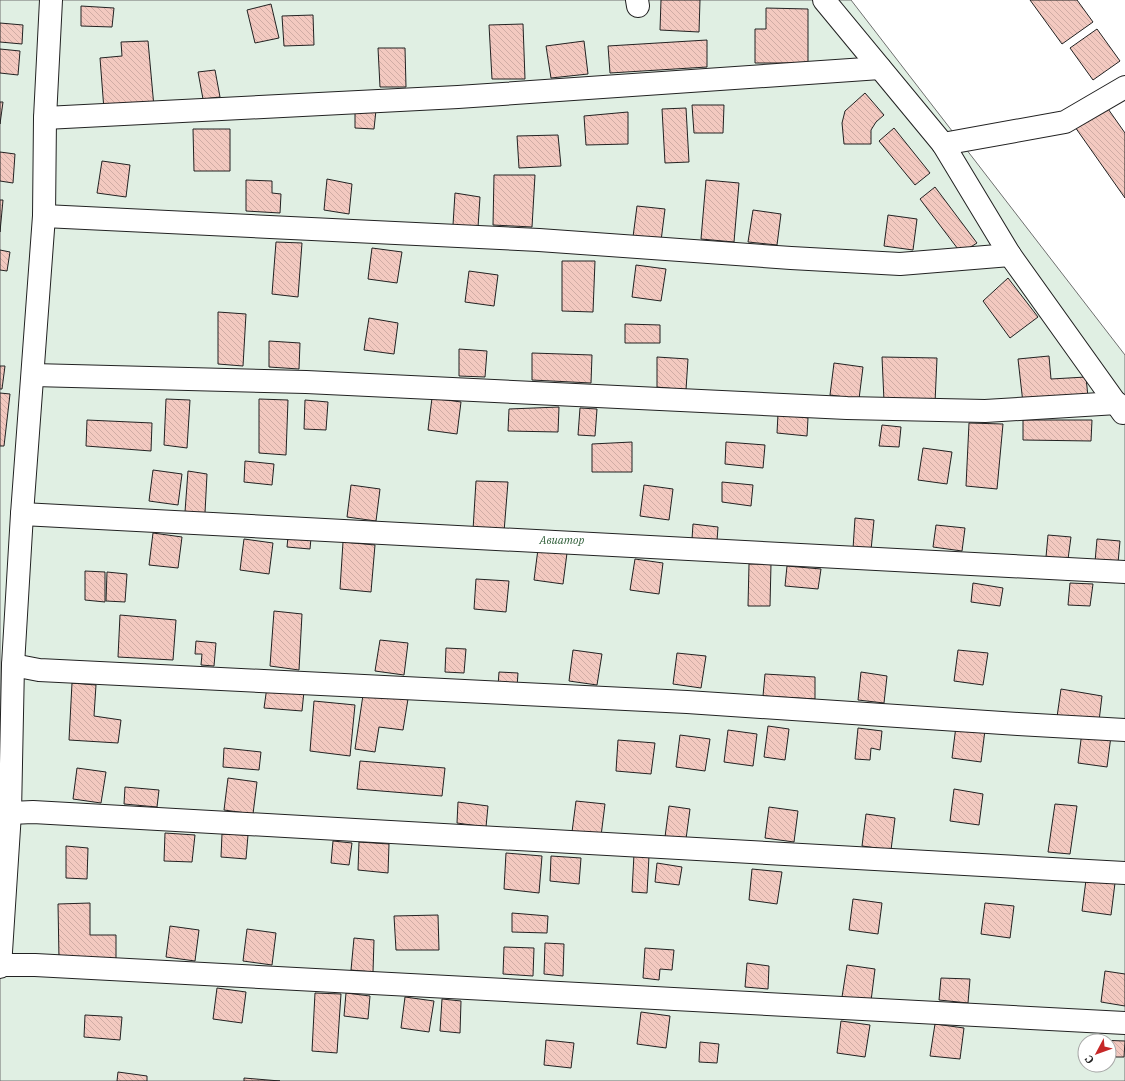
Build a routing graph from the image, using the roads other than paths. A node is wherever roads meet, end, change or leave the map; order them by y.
1 (51, 0) edge
2 (824, 0) edge
3 (880, 68) junction
4 (1125, 87) edge
5 (45, 118) junction
6 (943, 144) junction
7 (44, 216) junction
8 (1010, 256) junction
9 (32, 376) junction
10 (1121, 409) edge
11 (22, 514) junction
12 (1125, 572) edge
13 (13, 665) junction
14 (1125, 730) edge
15 (10, 813) junction
16 (1125, 873) edge
17 (0, 966) edge
18 (1125, 1023) edge

1 - 5 street
2 - 3 street
3 - 5 street
3 - 6 street
4 - 6 street
5 - 7 street
6 - 8 street
7 - 8 street
7 - 9 street
8 - 10 street
9 - 10 street
9 - 11 street
11 - 12 street
11 - 13 street
13 - 14 street
13 - 15 street
15 - 16 street
15 - 17 street
17 - 18 street

